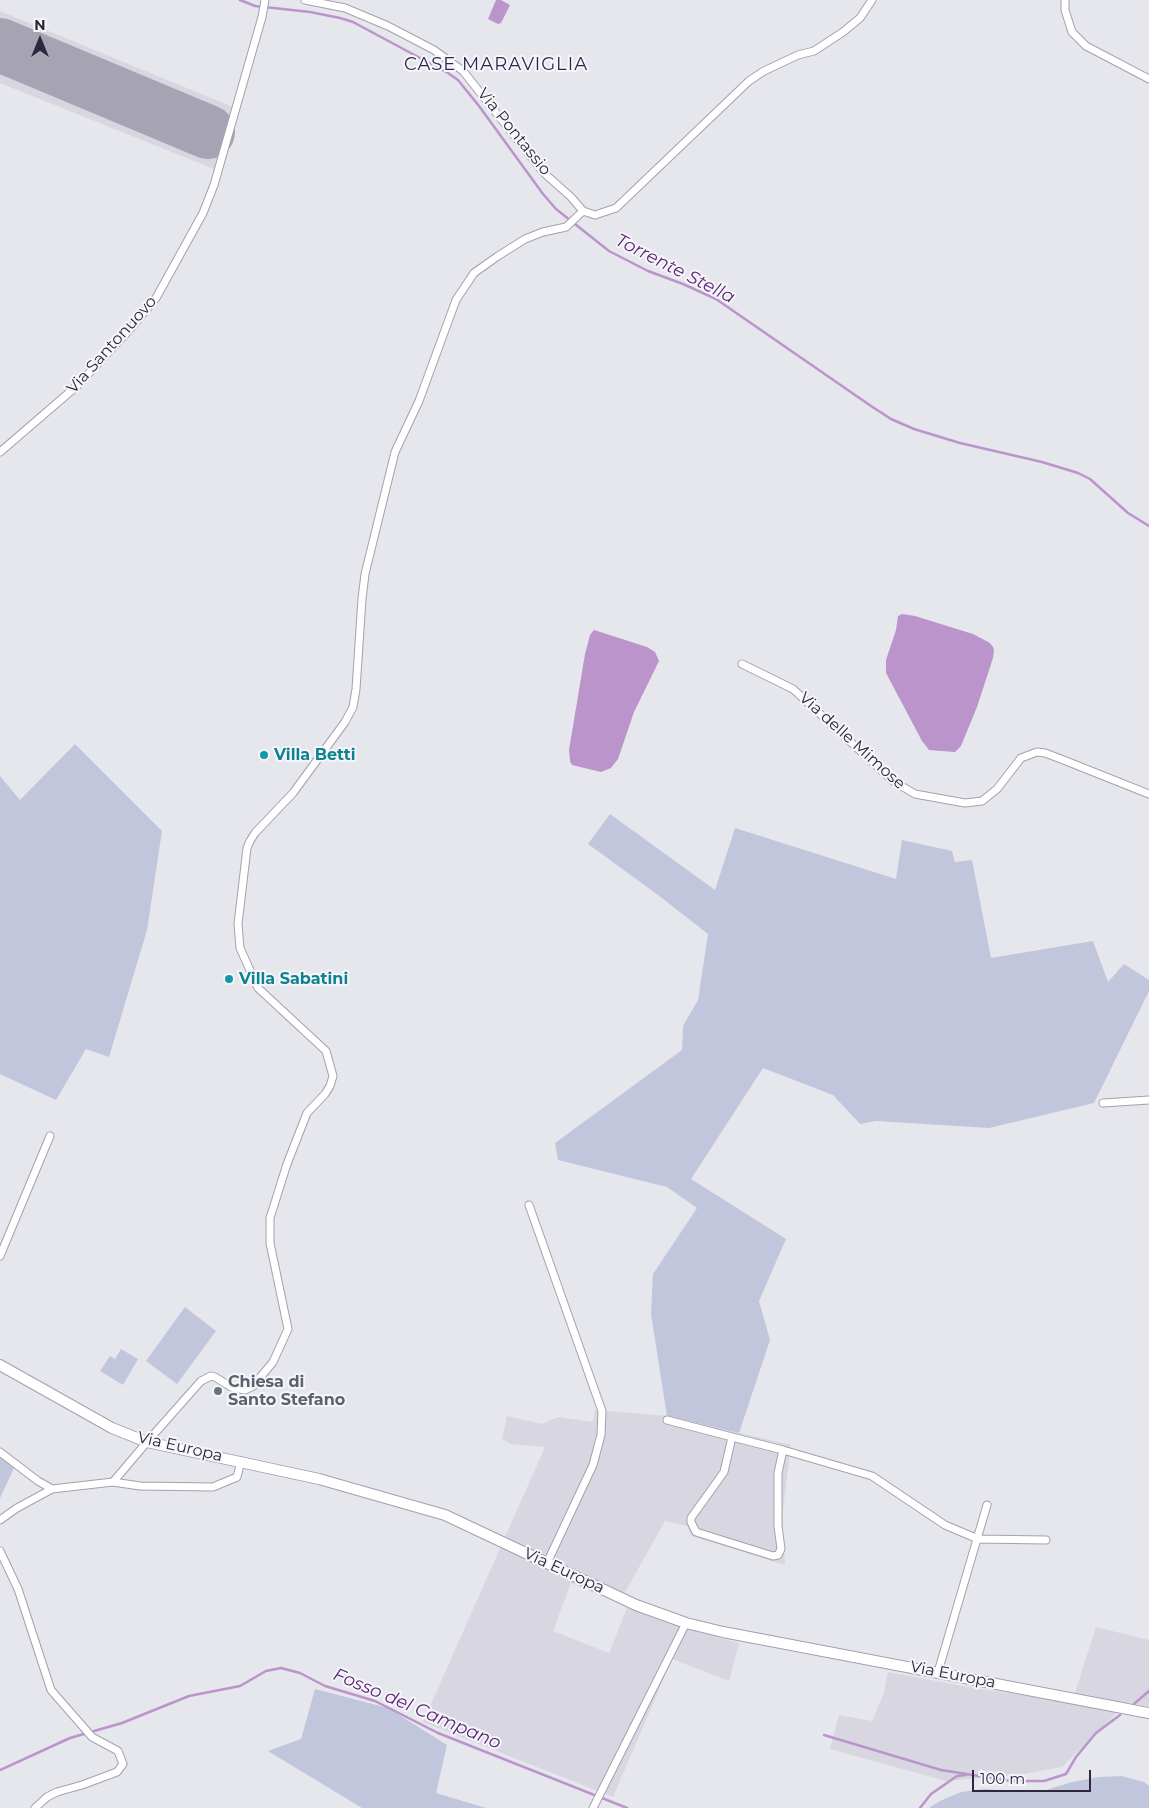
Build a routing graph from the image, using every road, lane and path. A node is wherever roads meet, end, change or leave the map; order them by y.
1 (265, 0) edge
2 (305, 0) edge
3 (872, 0) edge
4 (1065, 0) edge
5 (1149, 79) edge
6 (580, 214) junction
7 (0, 452) edge
8 (742, 664) dead end
9 (1149, 794) edge
10 (1149, 1100) edge
11 (1103, 1104) dead end
12 (50, 1136) dead end
13 (529, 1205) dead end
14 (0, 1256) edge
15 (0, 1365) edge
16 (667, 1420) dead end
17 (732, 1437) junction
18 (146, 1442) junction
19 (783, 1450) junction
20 (0, 1452) edge
21 (241, 1461) junction
22 (113, 1482) junction
23 (52, 1489) junction
24 (987, 1506) dead end
25 (0, 1520) edge
26 (978, 1539) junction
27 (1046, 1540) dead end
28 (0, 1551) edge
29 (547, 1563) junction
30 (686, 1623) junction
31 (938, 1672) junction
32 (1149, 1714) edge
33 (35, 1808) edge
34 (593, 1808) edge

1 - 7 street, Via Santonuovo
2 - 6 street, Via Pontassio
3 - 6 street
4 - 5 street
6 - 18 street
8 - 9 street, Via delle Mimose
10 - 11 street
12 - 14 street
13 - 29 street
15 - 18 main road, Via Europa
16 - 17 street
17 - 19 street
17 - 19 street
18 - 21 main road, Via Europa
18 - 22 street
19 - 26 street
20 - 23 street
21 - 22 street
21 - 29 main road, Via Europa
22 - 23 street
23 - 25 street
24 - 26 street
26 - 27 street
26 - 31 street
28 - 33 street
29 - 30 main road, Via Europa
30 - 31 main road, Via Europa
30 - 34 street
31 - 32 main road, Via Europa

